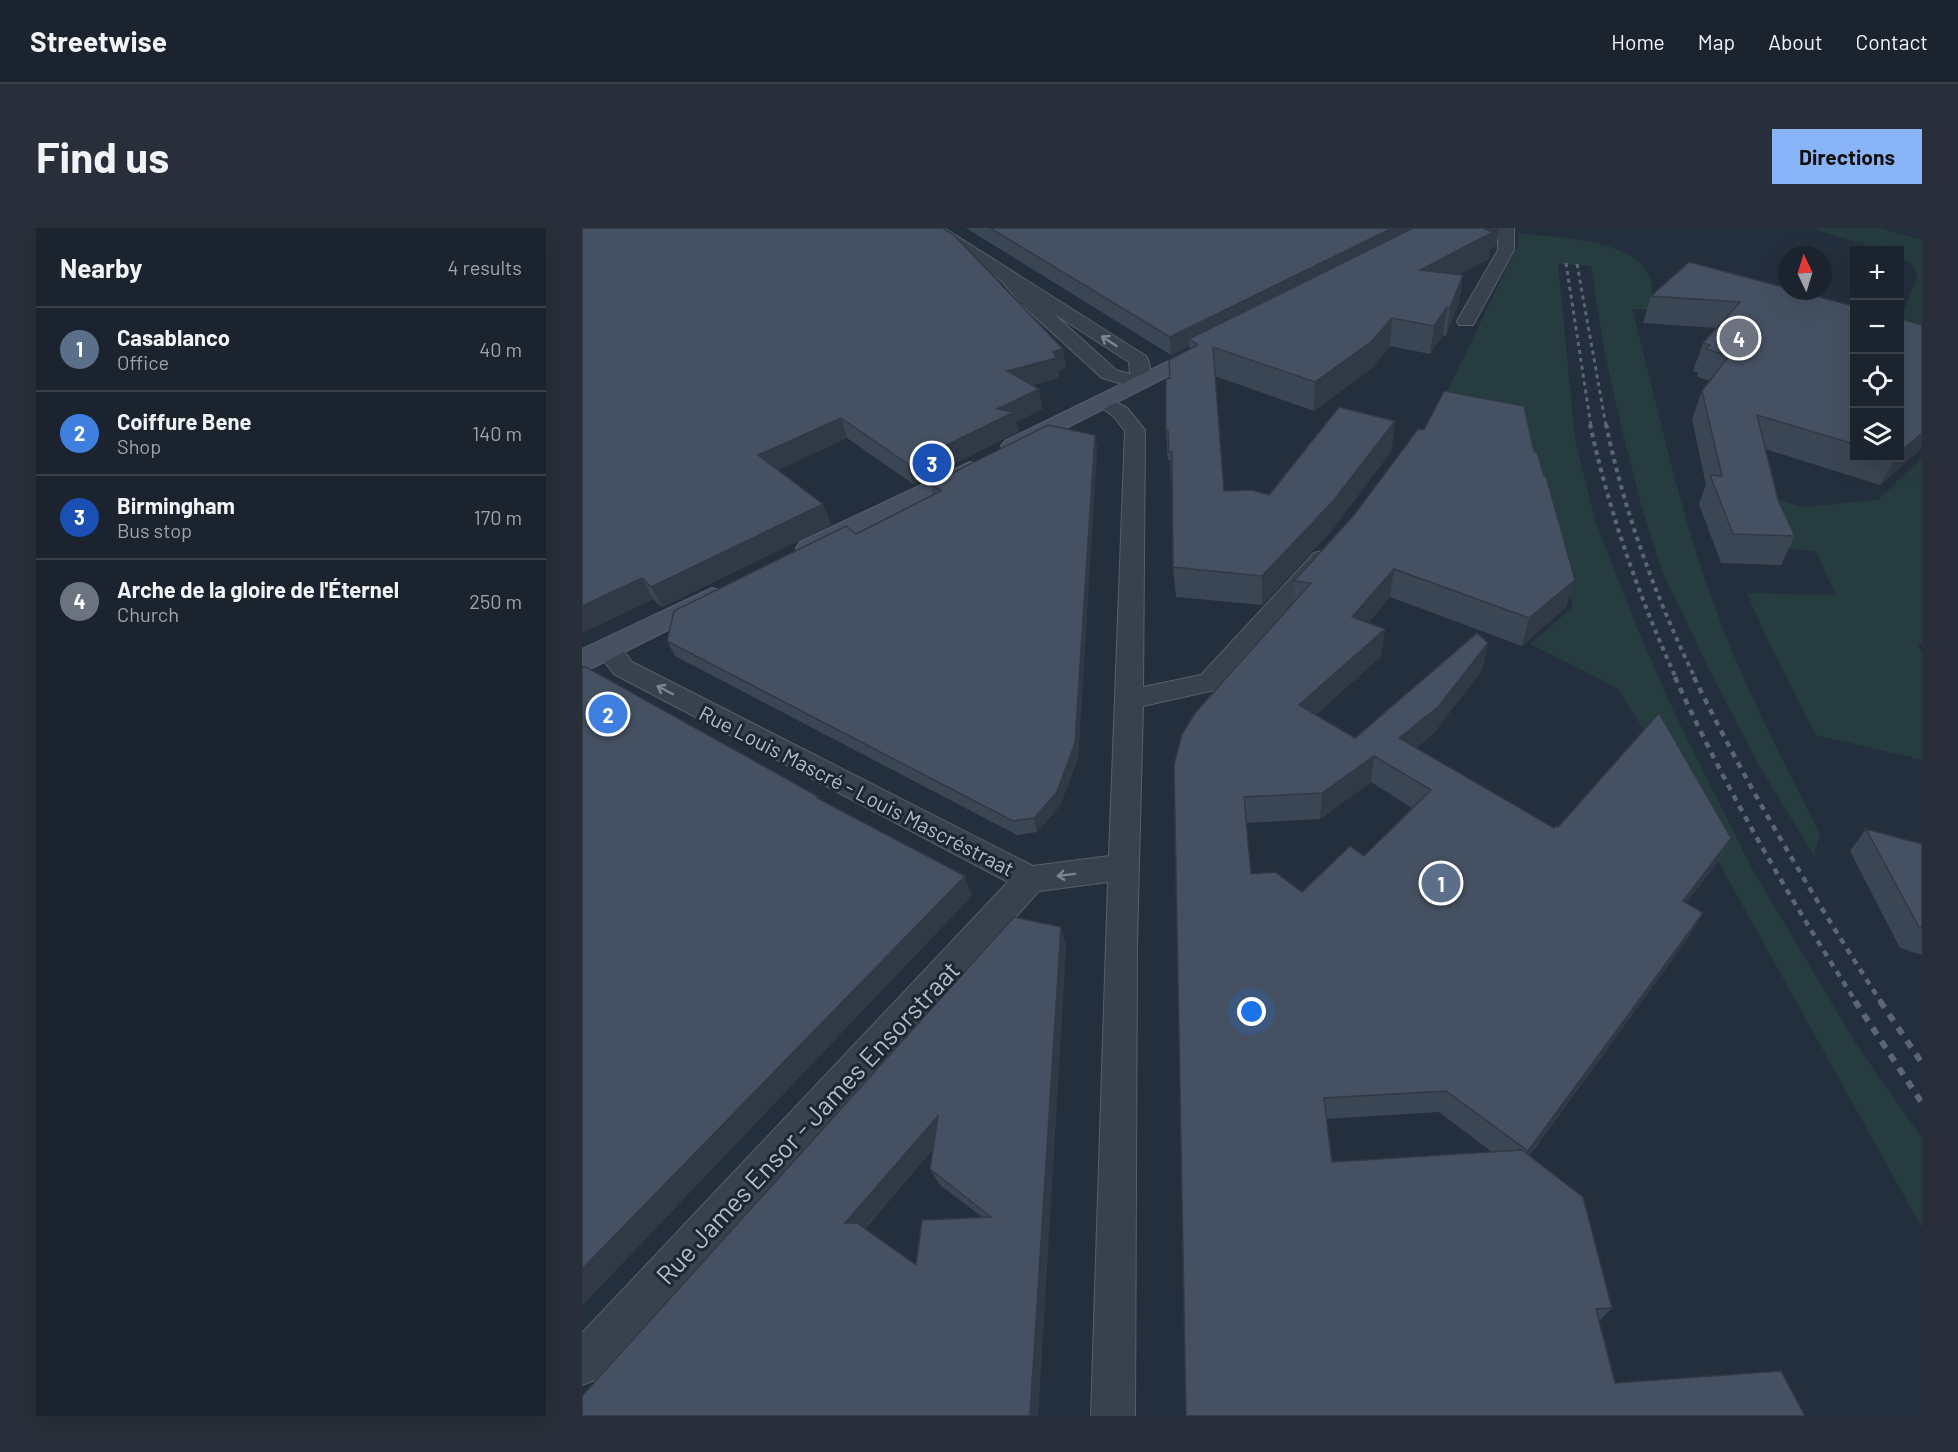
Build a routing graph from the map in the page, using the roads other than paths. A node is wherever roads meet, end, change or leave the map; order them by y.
1 (933, 228) edge
2 (1506, 228) edge
3 (1012, 282) junction
4 (1466, 321) dead end
5 (1223, 340) edge
6 (1140, 382) junction
7 (1102, 401) junction
8 (1334, 544) edge
9 (786, 560) edge
10 (733, 586) edge
11 (595, 655) edge
12 (1130, 699) junction
13 (1124, 867) junction
14 (1030, 879) junction
15 (582, 1364) edge
16 (1113, 1416) edge

1 - 3 street
2 - 4 street
3 - 6 street
6 -> 3 street
5 - 6 street
6 - 7 street
7 - 9 street
7 - 12 street
8 - 12 street
10 - 11 street
14 -> 11 street, Rue Louis Mascré - Louis Mascréstraat
12 - 13 street
13 -> 14 street, Rue Louis Mascré - Louis Mascréstraat
13 - 16 street
14 - 15 street, Rue James Ensor - James Ensorstraat

